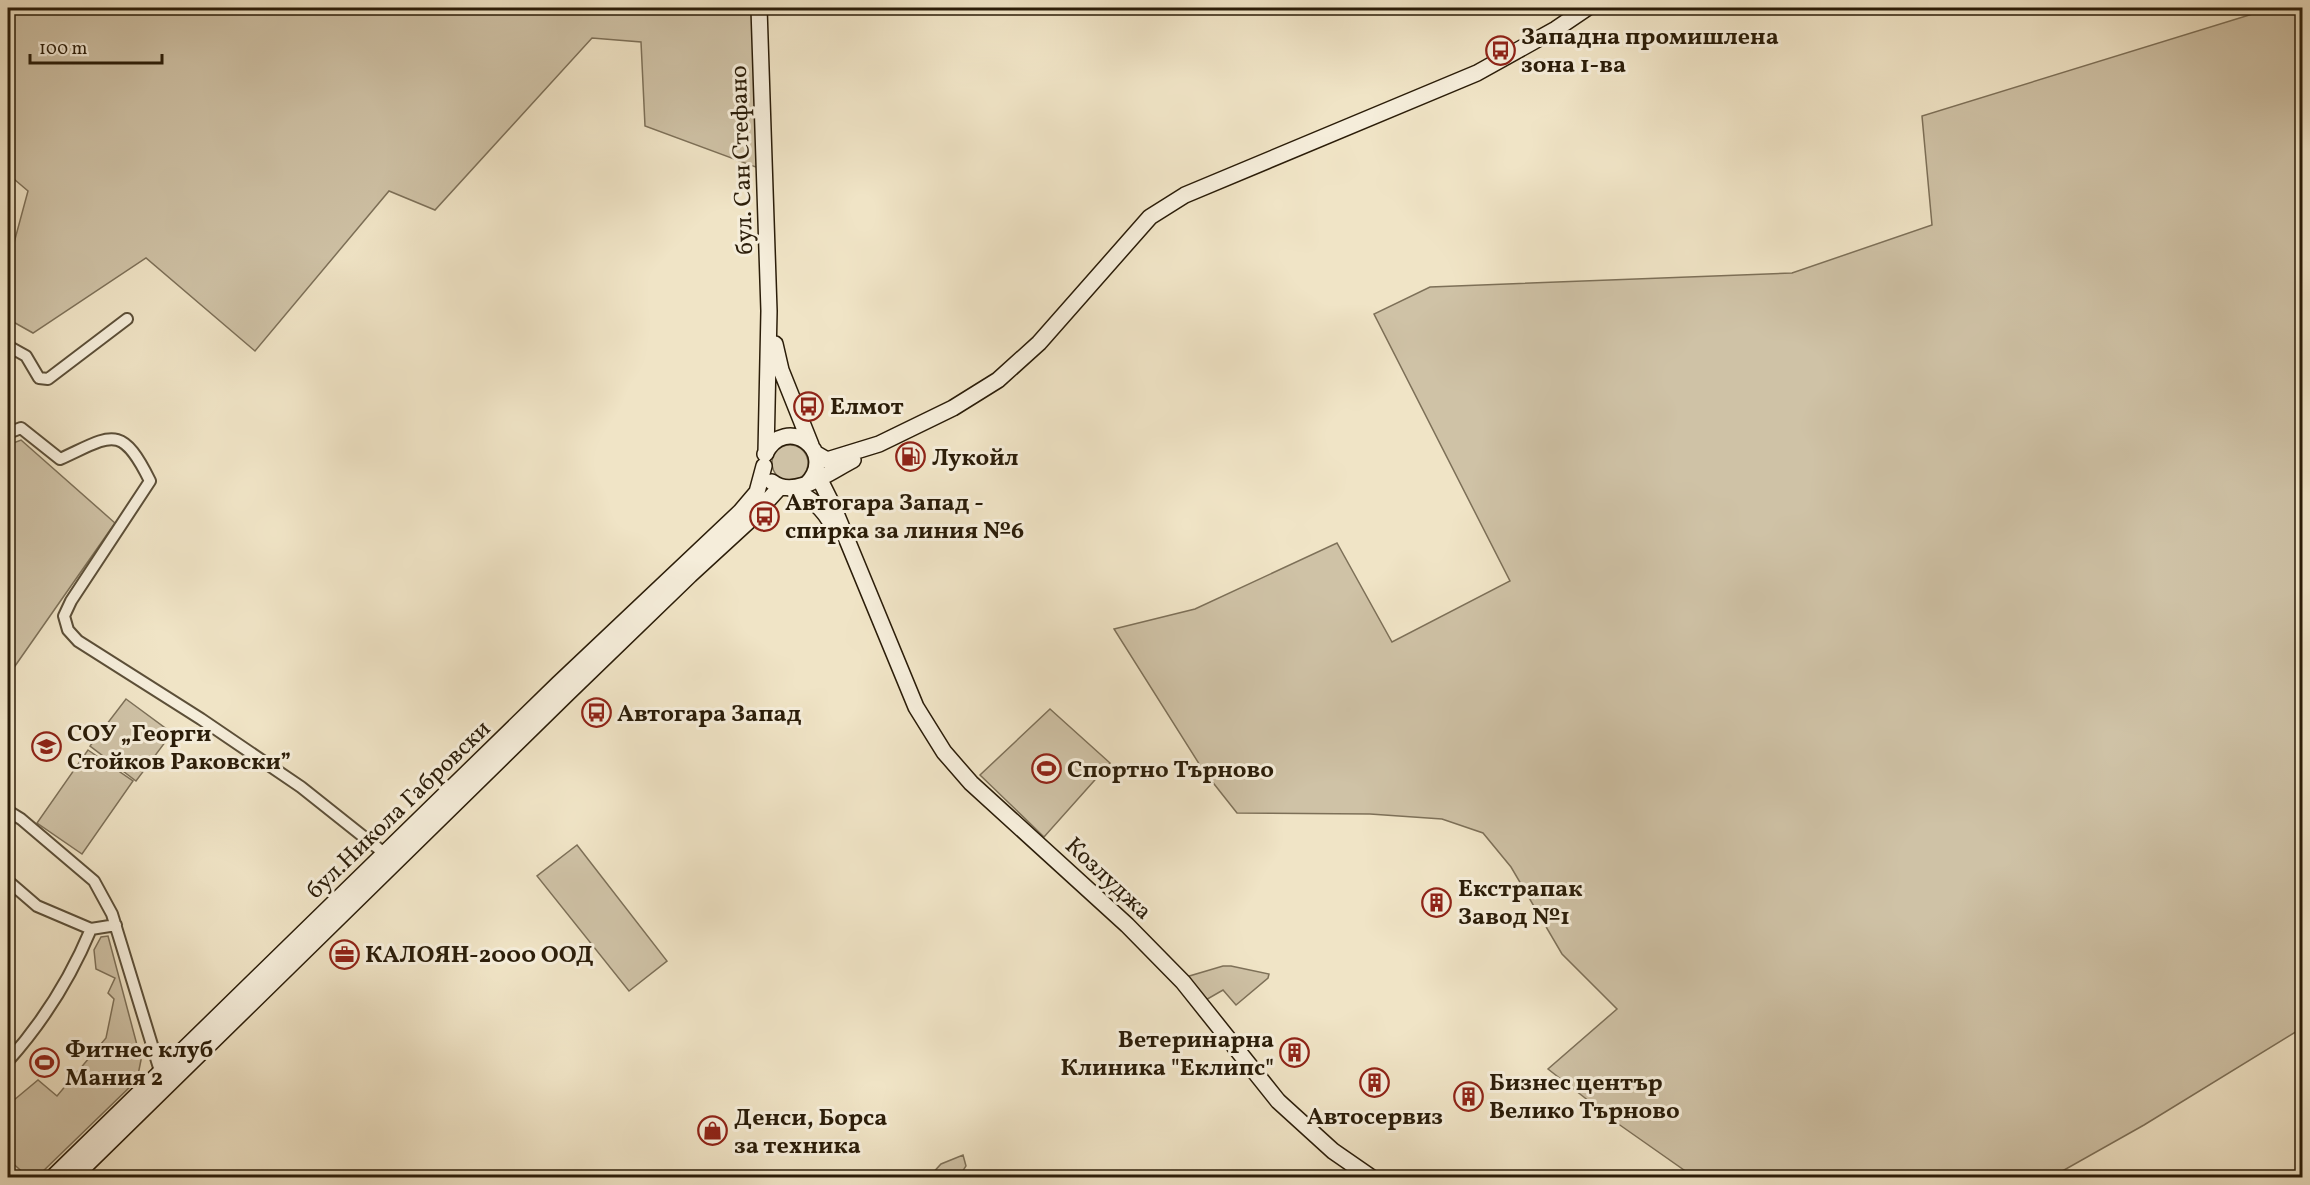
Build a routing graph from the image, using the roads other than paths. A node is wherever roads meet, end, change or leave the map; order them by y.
1 (759, 8) edge
2 (1587, 8) edge
3 (769, 311) junction
4 (127, 319) dead end
5 (8, 346) edge
6 (8, 433) edge
7 (879, 444) junction
8 (814, 450) junction
9 (765, 460) junction
10 (814, 478) junction
11 (786, 488) junction
12 (862, 579) junction
13 (8, 811) edge
14 (384, 853) junction
15 (8, 881) edge
16 (116, 925) junction
17 (91, 929) junction
18 (8, 1061) edge
19 (160, 1071) junction
20 (171, 1083) junction
21 (52, 1178) edge
22 (73, 1178) edge
23 (1372, 1178) edge

1 - 3 street, бул. Сан Стефано
2 - 7 street
3 - 8 street, бул. Сан Стефано
3 - 9 street, бул. Сан Стефано
4 - 5 street
6 - 14 street
7 - 8 street
7 - 10 street
8 - 9 street
8 - 10 street
9 - 11 street
9 - 14 street, бул.Никола Габровски
10 - 11 street
10 - 12 street, Козлуджа
11 - 12 street, Козлуджа
11 - 20 street, бул.Никола Габровски
12 - 23 street, Козлуджа
13 - 16 street
14 - 19 street, бул.Никола Габровски
15 - 17 street
16 - 17 street
16 - 19 street
17 - 18 street
19 - 20 street
19 - 21 street, бул.Никола Габровски
20 - 22 street, бул.Никола Габровски

